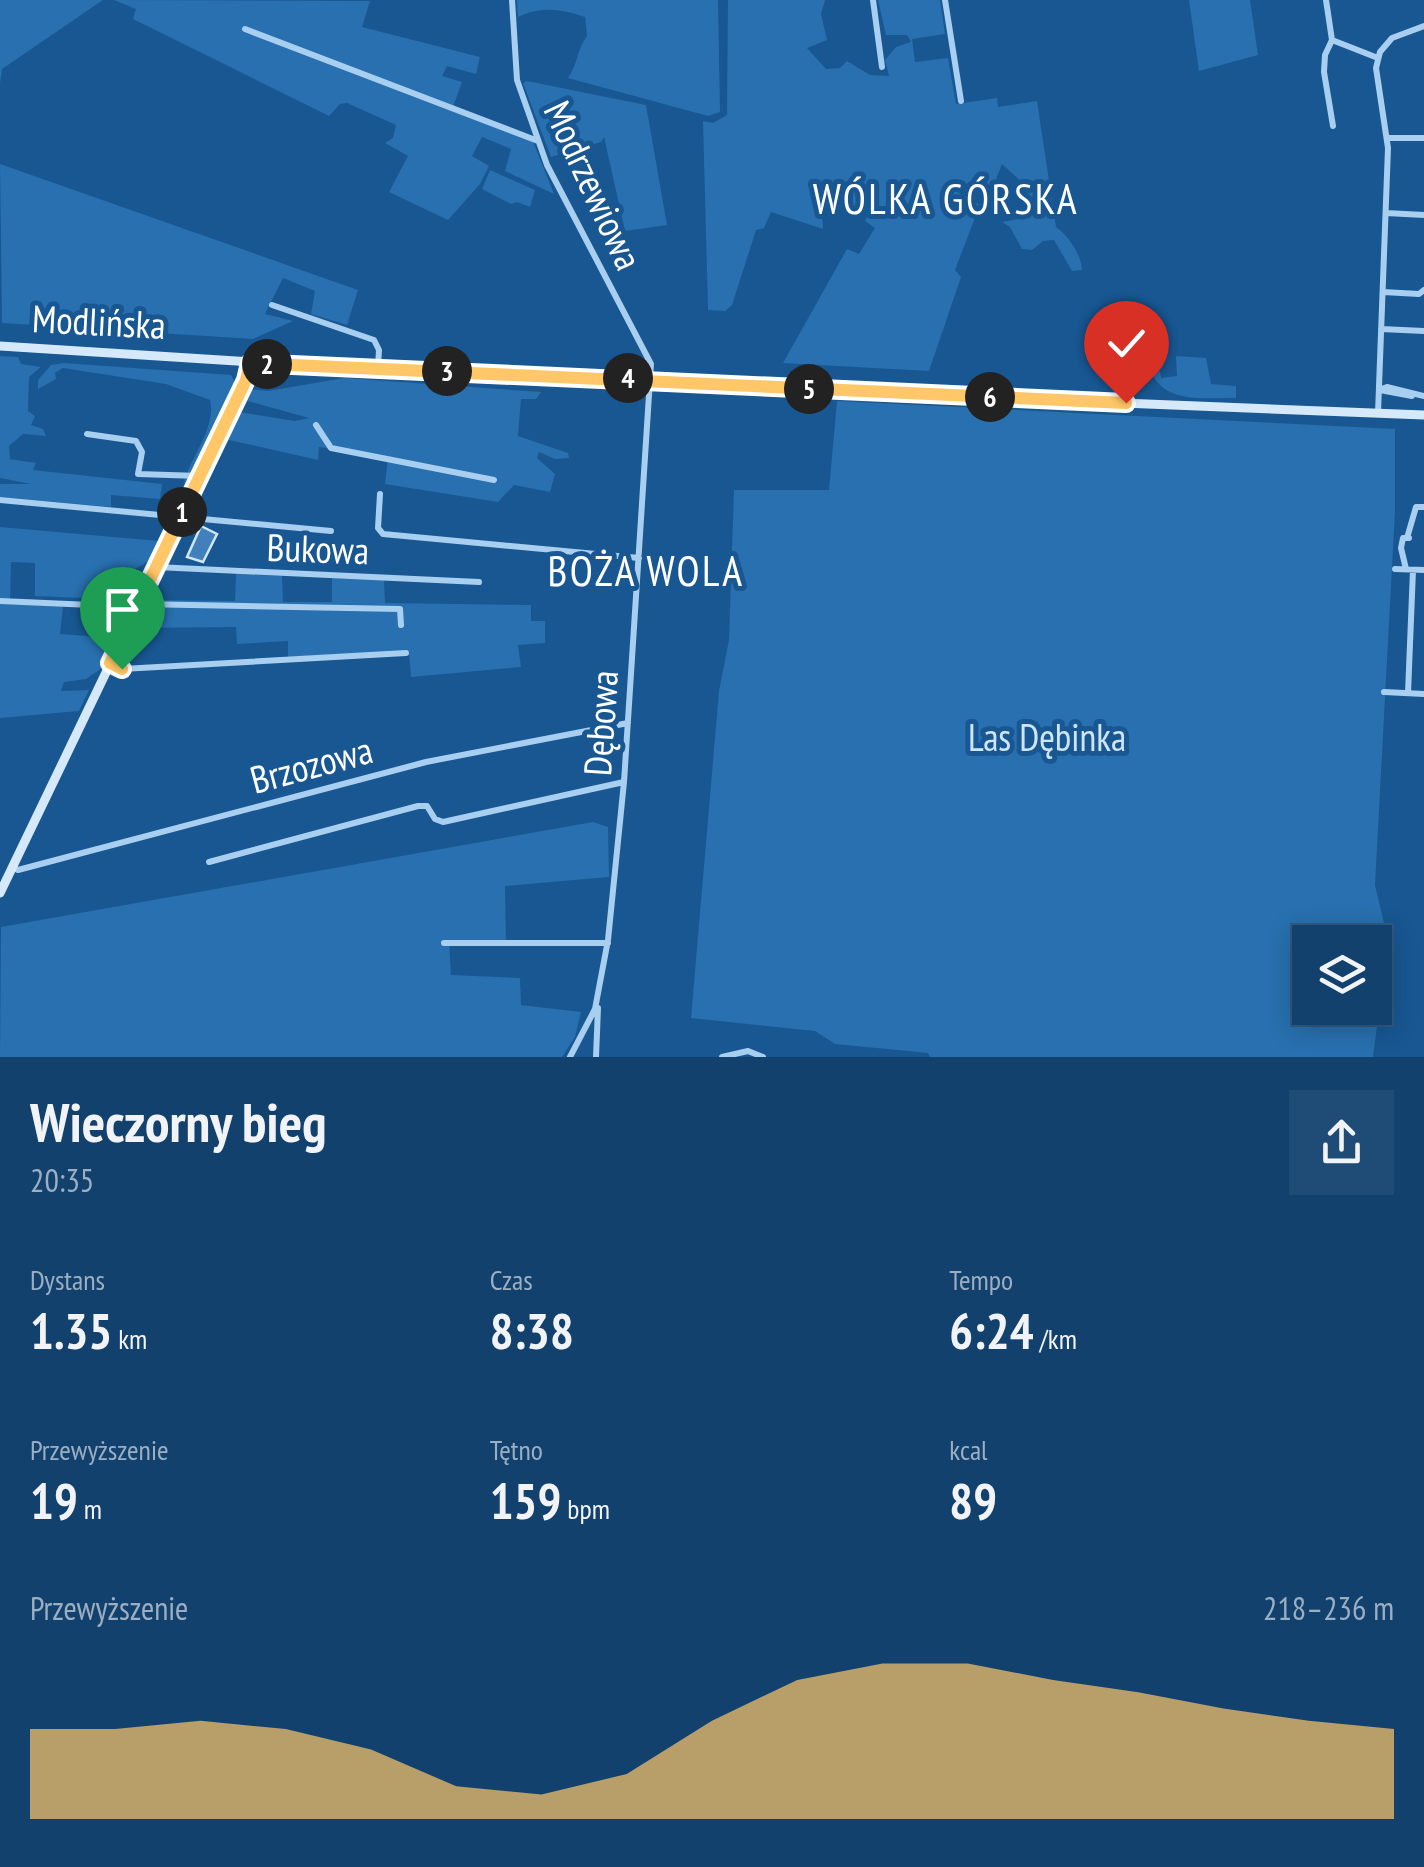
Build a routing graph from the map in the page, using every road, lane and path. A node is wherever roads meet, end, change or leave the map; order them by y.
1 (512, 0) edge
2 (872, 0) edge
3 (945, 0) edge
4 (1326, 0) edge
5 (1424, 26) edge
6 (246, 29) dead end
7 (1332, 40) junction
8 (1378, 58) junction
9 (882, 67) dead end
10 (960, 101) dead end
11 (1333, 126) dead end
12 (1386, 138) junction
13 (1424, 138) edge
14 (539, 141) junction
15 (1386, 213) junction
16 (1424, 215) edge
17 (1424, 290) edge
18 (1382, 292) junction
19 (272, 306) dead end
20 (1381, 330) junction
21 (1424, 332) edge
22 (0, 346) edge
23 (251, 360) junction
24 (378, 367) junction
25 (650, 382) junction
26 (1379, 390) junction
27 (1424, 396) edge
28 (1378, 414) junction
29 (1424, 416) edge
30 (316, 425) dead end
31 (87, 434) dead end
32 (200, 476) junction
33 (494, 480) dead end
34 (380, 494) dead end
35 (0, 500) edge
36 (1424, 507) edge
37 (181, 516) junction
38 (331, 531) dead end
39 (639, 558) junction
40 (156, 567) junction
41 (1395, 568) dead end
42 (1410, 569) junction
43 (1424, 570) edge
44 (478, 582) dead end
45 (0, 602) edge
46 (138, 605) junction
47 (401, 625) dead end
48 (1410, 630) junction
49 (1424, 631) edge
50 (406, 654) dead end
51 (110, 663) junction
52 (1384, 692) dead end
53 (1408, 693) junction
54 (1424, 694) edge
55 (628, 723) junction
56 (624, 782) junction
57 (209, 862) dead end
58 (12, 867) junction
59 (0, 893) edge
60 (444, 943) dead end
61 (608, 943) junction
62 (598, 997) junction
63 (570, 1057) edge
64 (596, 1057) edge
65 (722, 1057) edge
66 (762, 1057) edge

1 - 14 street, Modrzewiowa
2 - 9 street
3 - 10 street
4 - 7 street
5 - 8 street
6 - 14 street
7 - 8 street
7 - 11 street
8 - 12 street
12 - 13 street
12 - 15 street
14 - 25 street, Modrzewiowa
15 - 16 street
15 - 18 street
17 - 18 street
18 - 20 street
19 - 24 street
20 - 21 street
20 - 26 street
22 - 23 main road, Modlińska
23 - 24 main road, Modlińska
23 - 32 main road
24 - 25 main road, Modlińska
25 - 28 main road, Modlińska
25 - 39 street, Dębowa
26 - 27 street
26 - 28 street
28 - 29 main road, Modlińska
30 - 33 street
31 - 32 street
32 - 37 main road
34 - 39 street
35 - 37 street
36 - 42 street
37 - 38 street
37 - 40 main road
39 - 55 street, Dębowa
40 - 44 street, Bukowa
40 - 46 main road
41 - 42 street
42 - 43 street
42 - 48 street
45 - 46 street
46 - 47 street
46 - 51 main road
48 - 49 street
48 - 53 street
50 - 51 street
51 - 58 main road
52 - 53 street
53 - 54 street
55 - 56 street, Dębowa
55 - 58 street, Brzozowa
56 - 57 street
56 - 61 street, Dębowa
58 - 59 main road
60 - 61 street
61 - 62 street, Dębowa
62 - 63 street, Dębowa
62 - 64 street
65 - 66 street

